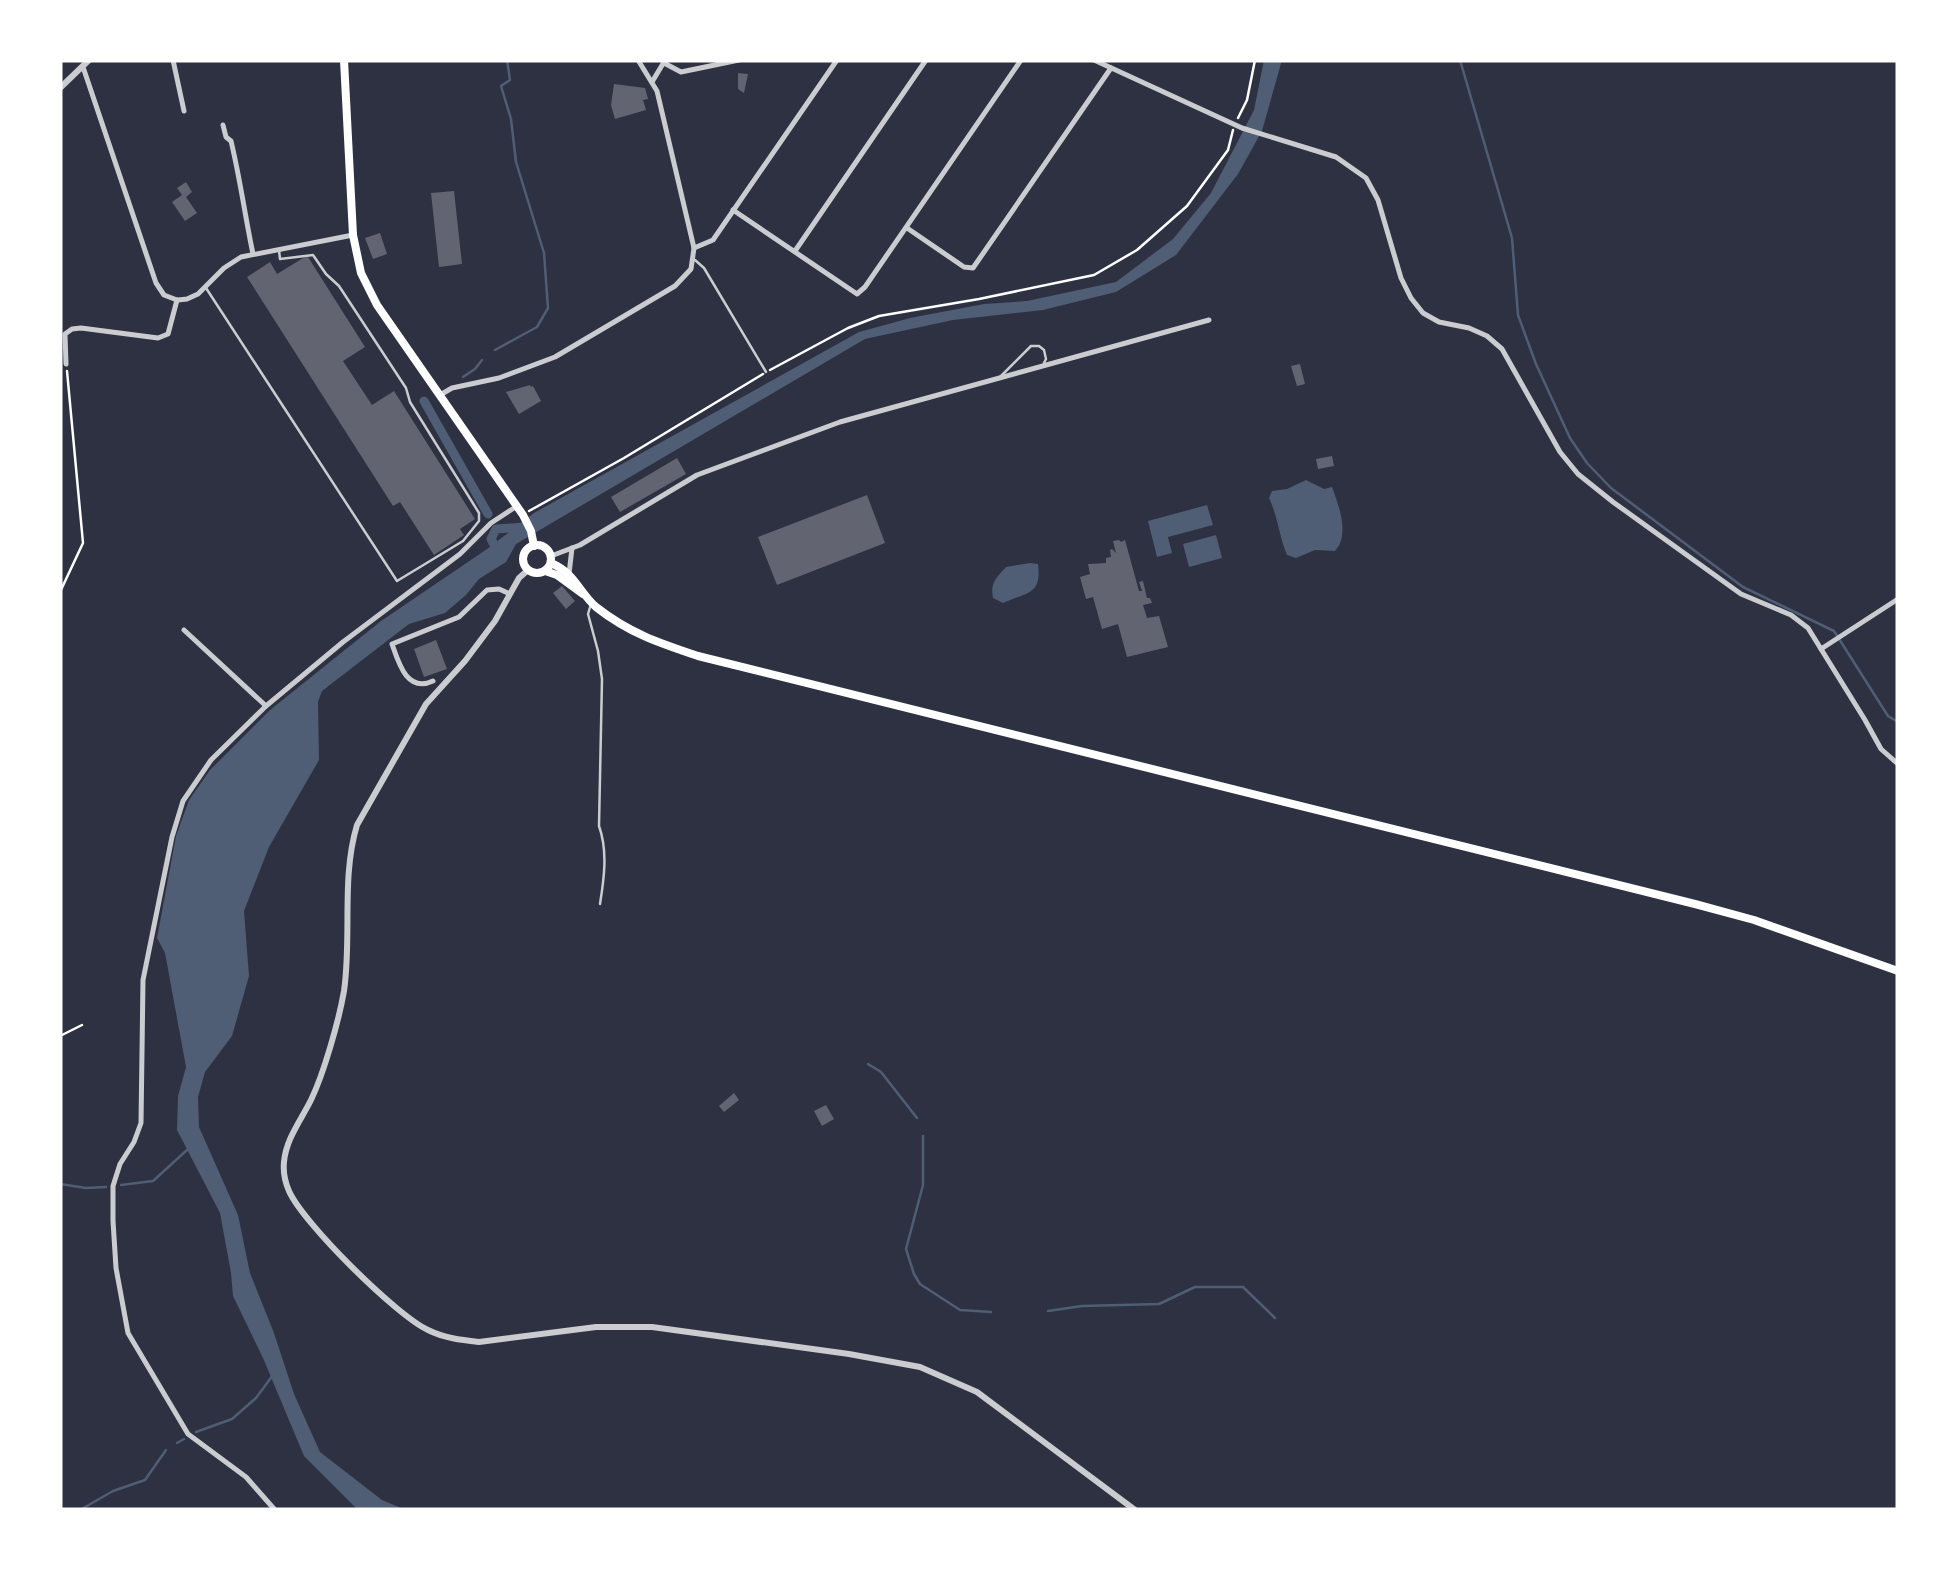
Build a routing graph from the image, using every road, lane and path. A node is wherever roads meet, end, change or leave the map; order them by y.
1 (90, 60) edge
2 (173, 60) edge
3 (344, 60) edge
4 (638, 60) edge
5 (740, 60) edge
6 (837, 60) edge
7 (926, 60) edge
8 (1022, 60) edge
9 (1094, 60) edge
10 (1256, 60) edge
11 (665, 62) edge
12 (82, 67) junction
13 (1110, 68) junction
14 (652, 82) junction
15 (60, 88) edge
16 (184, 111) dead end
17 (223, 124) dead end
18 (1237, 127) junction
19 (733, 210) junction
20 (906, 228) junction
21 (353, 236) junction
22 (694, 248) junction
23 (279, 250) junction
24 (795, 252) junction
25 (252, 254) junction
26 (694, 259) junction
27 (206, 287) junction
28 (177, 300) junction
29 (1209, 320) dead end
30 (66, 364) joint
31 (1042, 366) junction
32 (766, 372) junction
33 (999, 378) junction
34 (440, 396) junction
35 (524, 510) junction
36 (533, 541) junction
37 (572, 548) junction
38 (551, 559) junction
39 (528, 570) junction
40 (545, 571) junction
41 (569, 574) junction
42 (60, 592) edge
43 (510, 594) junction
44 (583, 594) junction
45 (1898, 599) edge
46 (592, 603) junction
47 (184, 630) dead end
48 (1821, 649) junction
49 (433, 681) dead end
50 (266, 706) junction
51 (1898, 764) edge
52 (600, 904) dead end
53 (1898, 972) edge
54 (82, 1025) dead end
55 (60, 1036) edge
56 (274, 1510) edge
57 (1135, 1510) edge

1 - 12 street
2 - 16 street
3 - 21 main road
4 - 14 street
5 - 11 street
6 - 19 street
7 - 24 street
8 - 20 street
9 - 13 street
10 - 18 path
11 - 14 street
12 - 15 street
12 - 28 street
13 - 18 street
13 - 20 street
14 - 22 street
17 - 25 street
18 - 32 path
18 - 48 street
19 - 22 street
19 - 24 street
20 - 24 street
21 - 23 street
21 - 34 main road
22 - 26 street
23 - 25 street
23 - 27 lane
25 - 27 street
26 - 32 lane
26 - 34 street
27 - 28 street
28 - 30 street
29 - 31 street
30 - 42 path
31 - 33 street
31 - 33 lane
32 - 35 path
33 - 37 street
34 - 35 main road
35 - 36 main road
35 - 50 street
36 - 38 main road
36 - 39 main road
37 - 38 street
37 - 41 street
38 - 40 main road
38 - 41 main road
39 - 40 main road
39 - 43 street
40 - 44 main road
41 - 44 main road
43 - 49 street
43 - 57 street
44 - 46 main road
45 - 48 street
46 - 52 lane
46 - 53 main road
47 - 50 street
48 - 51 street
50 - 56 street
54 - 55 path

